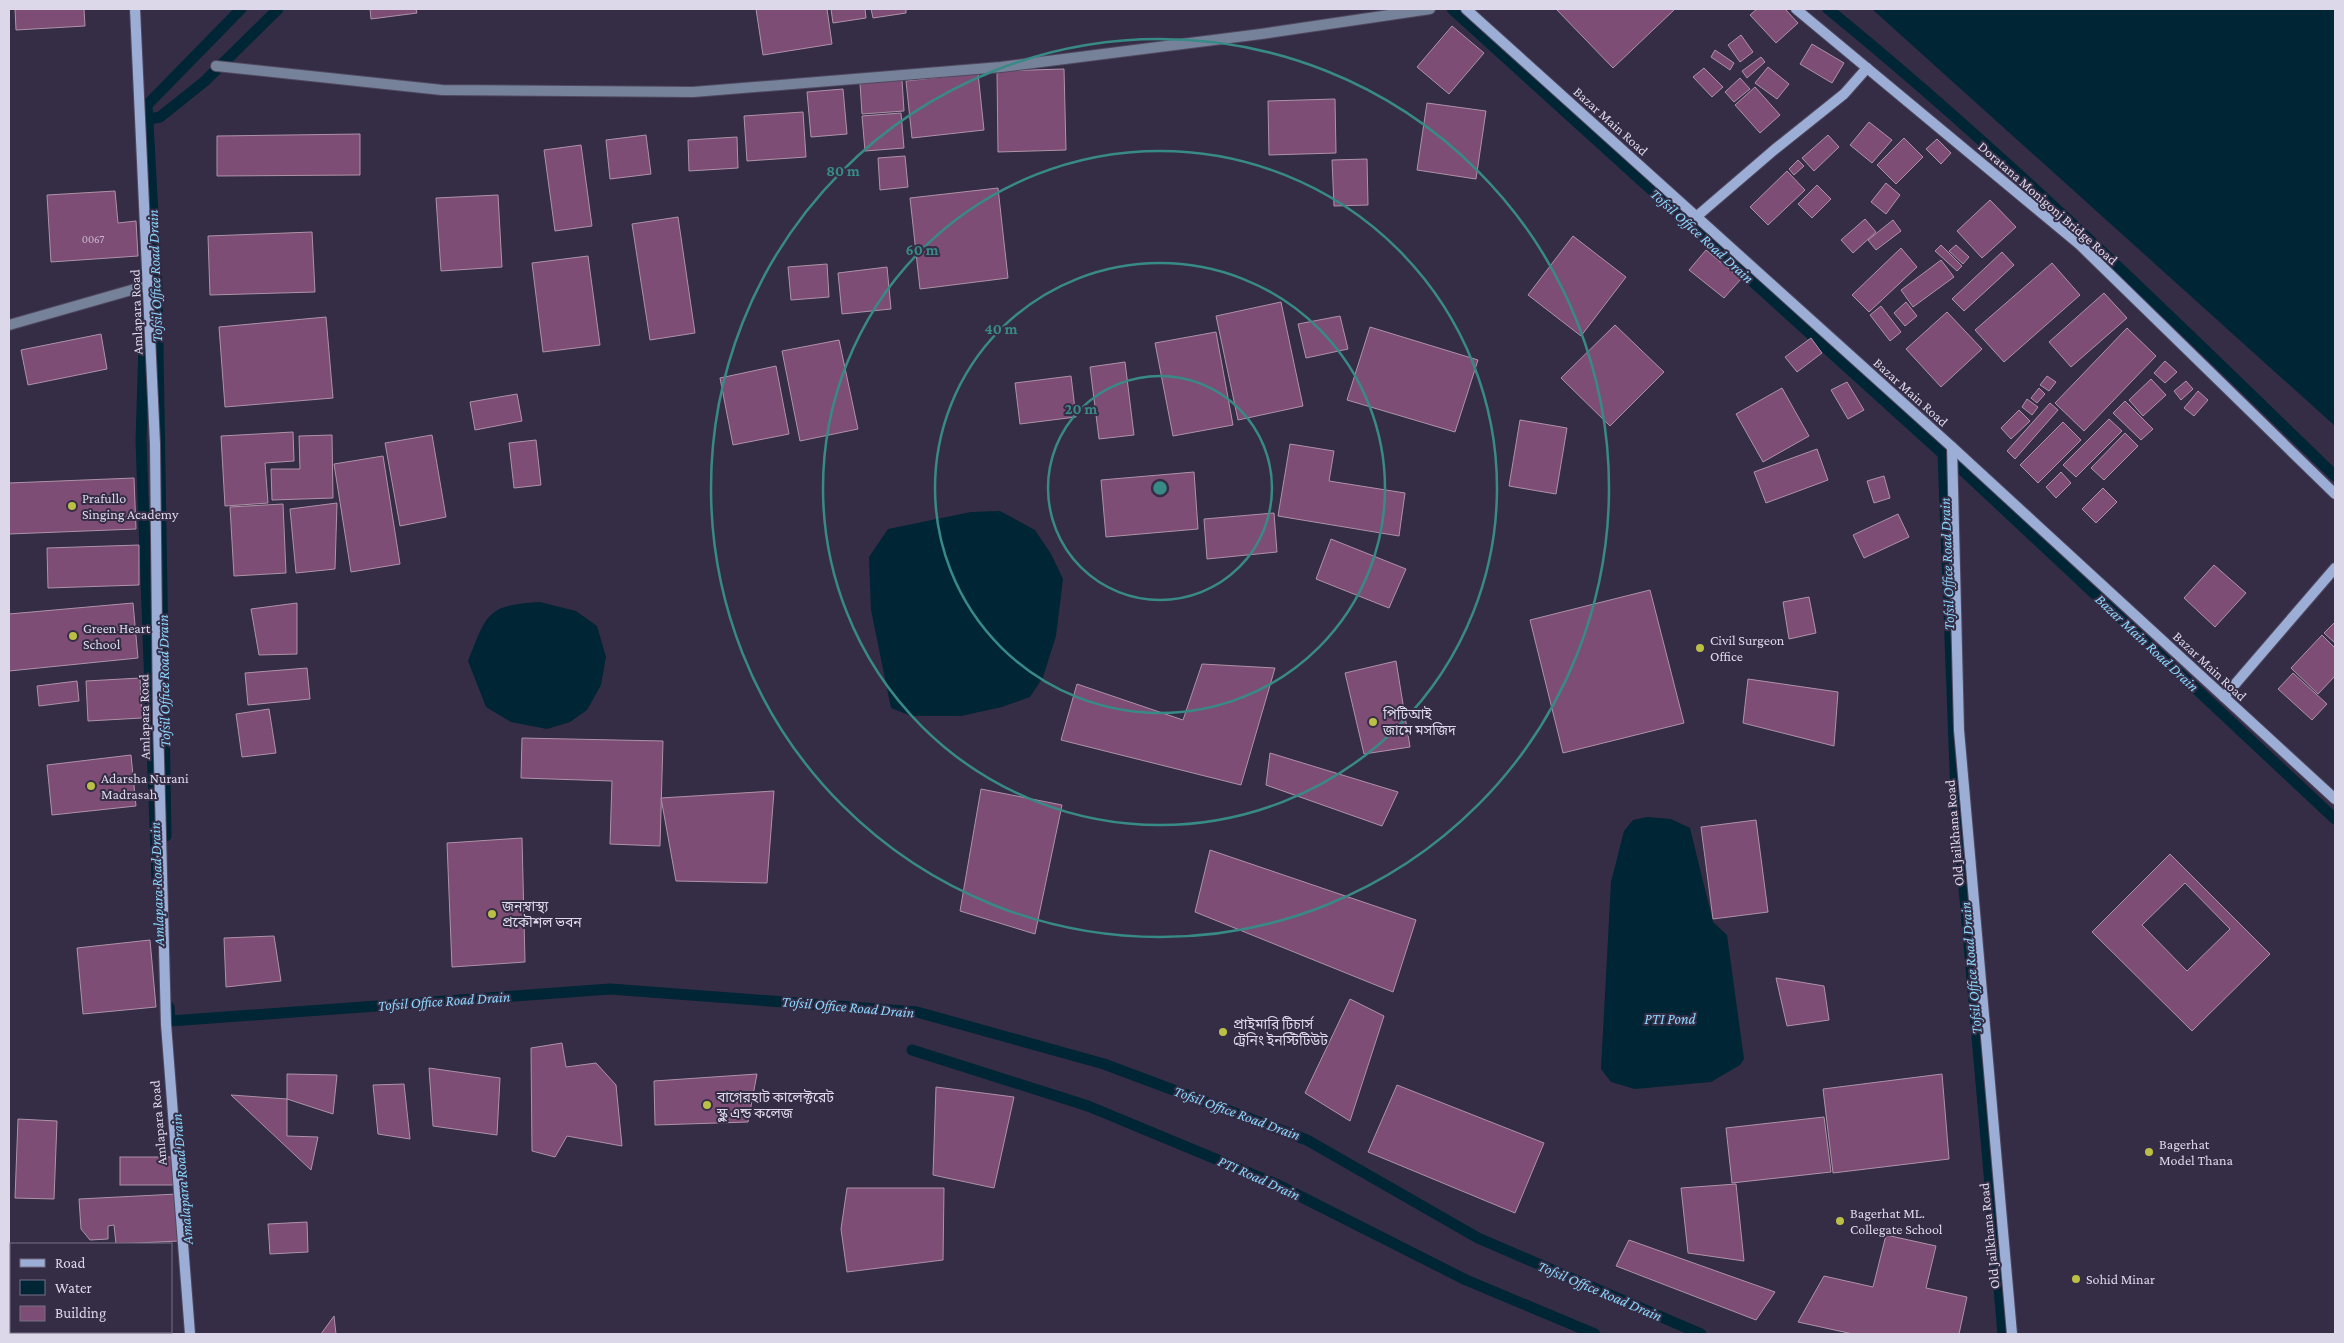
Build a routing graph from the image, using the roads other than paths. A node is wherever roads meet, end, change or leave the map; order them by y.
1 (135, 9) edge
2 (1430, 9) edge
3 (1466, 9) edge
4 (1796, 9) edge
5 (216, 66) dead end
6 (1867, 68) junction
7 (1696, 217) junction
8 (149, 285) junction
9 (9, 325) edge
10 (1952, 448) junction
11 (2335, 494) edge
12 (2335, 568) edge
13 (2224, 697) junction
14 (2335, 799) edge
15 (190, 1334) edge
16 (2012, 1334) edge

1 - 8 street, Amlapara Road
2 - 5 street
3 - 7 street, Bazar Main Road
4 - 6 street, Doratana Monigonj Bridge Road
6 - 7 street
6 - 11 street, Doratana Monigonj Bridge Road
7 - 10 street, Bazar Main Road
8 - 9 street
8 - 15 street, Amlapara Road
10 - 13 street, Bazar Main Road
10 - 16 street, Old Jailkhana Road
12 - 13 street
13 - 14 street, Bazar Main Road

